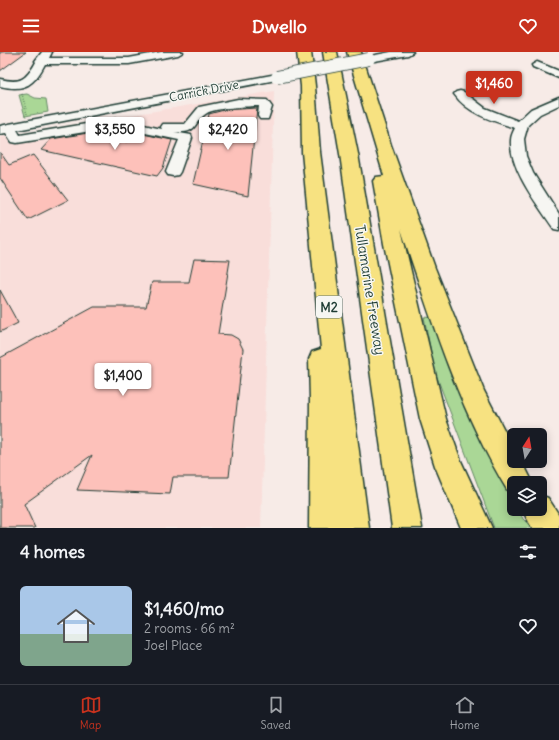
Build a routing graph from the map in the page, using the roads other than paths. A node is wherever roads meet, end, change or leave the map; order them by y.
1 (47, 52) edge
2 (178, 52) edge
3 (304, 52) edge
4 (330, 52) edge
5 (354, 52) edge
6 (408, 52) edge
7 (40, 62) junction
8 (537, 65) dead end
9 (559, 75) edge
10 (0, 82) edge
11 (362, 82) junction
12 (460, 94) dead end
13 (559, 101) edge
14 (264, 116) dead end
15 (520, 126) junction
16 (5, 129) edge
17 (155, 131) junction
18 (311, 152) junction
19 (173, 172) dead end
20 (559, 225) edge
21 (515, 476) edge
22 (542, 516) edge
23 (324, 528) edge
24 (354, 528) edge
25 (407, 528) edge
26 (477, 528) edge
27 (550, 528) edge

1 - 7 street
2 - 7 street
3 - 18 highway, M2
4 - 25 highway, Tullamarine Freeway
5 - 11 highway
6 - 16 street, Carrick Drive, bridge
7 - 10 street
8 - 9 street
11 - 21 highway
11 - 26 highway
12 - 15 street
13 - 15 street
14 - 17 street
15 - 20 street
16 - 17 street
17 - 19 street
18 - 23 highway
18 - 24 highway, M2
22 - 27 highway

